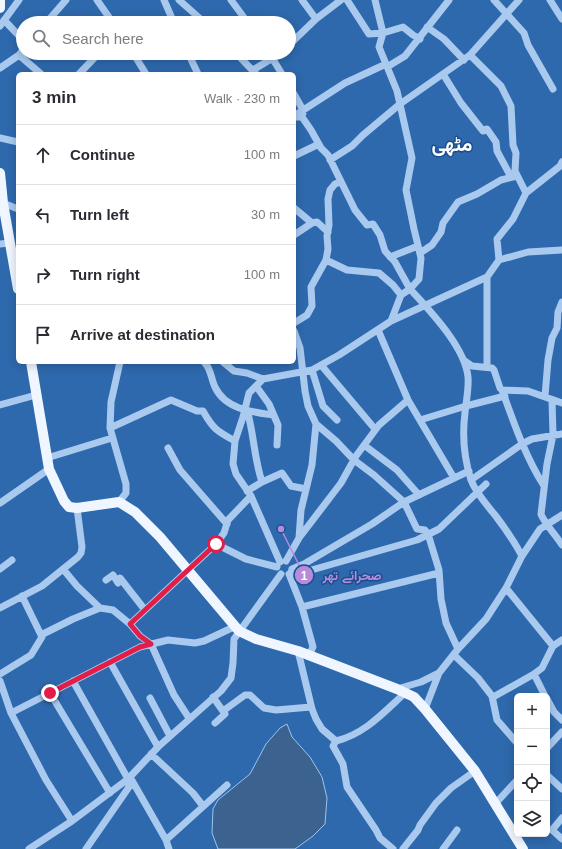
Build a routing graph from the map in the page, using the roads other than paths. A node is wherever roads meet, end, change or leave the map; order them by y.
1 (0, 0) edge
2 (19, 0) edge
3 (66, 0) edge
4 (97, 0) edge
5 (164, 0) edge
6 (178, 0) edge
7 (231, 0) edge
8 (302, 0) edge
9 (340, 0) edge
10 (347, 0) edge
11 (375, 0) edge
12 (449, 0) edge
13 (494, 0) edge
14 (519, 0) edge
15 (550, 0) edge
16 (167, 7) junction
17 (0, 8) edge
18 (506, 14) junction
19 (52, 16) edge
20 (108, 16) edge
21 (171, 16) edge
22 (197, 16) edge
23 (243, 16) edge
24 (316, 19) junction
25 (562, 19) edge
26 (2, 23) edge
27 (427, 27) junction
28 (383, 33) junction
29 (16, 34) edge
30 (296, 38) edge
31 (420, 39) junction
32 (470, 55) junction
33 (16, 56) edge
34 (28, 60) edge
35 (92, 60) edge
36 (138, 60) edge
37 (191, 60) edge
38 (243, 60) edge
39 (267, 60) edge
40 (273, 60) edge
41 (464, 60) junction
42 (386, 66) junction
43 (0, 68) edge
44 (39, 72) edge
45 (81, 72) edge
46 (145, 72) edge
47 (197, 72) edge
48 (254, 72) edge
49 (281, 72) edge
50 (443, 74) junction
51 (553, 89) dead end
52 (296, 98) edge
53 (400, 104) junction
54 (303, 114) junction
55 (296, 116) edge
56 (0, 138) edge
57 (16, 142) edge
58 (319, 144) junction
59 (296, 155) edge
60 (330, 160) junction
61 (562, 162) edge
62 (0, 173) edge
63 (514, 176) junction
64 (340, 182) junction
65 (526, 193) junction
66 (4, 203) junction
67 (16, 208) edge
68 (296, 210) edge
69 (312, 223) junction
70 (328, 232) junction
71 (296, 234) edge
72 (5, 244) edge
73 (419, 250) junction
74 (562, 250) edge
75 (390, 257) junction
76 (326, 260) junction
77 (499, 260) junction
78 (487, 277) junction
79 (16, 282) edge
80 (410, 289) junction
81 (401, 295) junction
82 (562, 302) edge
83 (425, 305) junction
84 (391, 321) junction
85 (560, 321) edge
86 (296, 322) edge
87 (378, 330) junction
88 (296, 337) edge
89 (465, 361) junction
90 (30, 364) edge
91 (120, 364) edge
92 (207, 364) edge
93 (225, 364) edge
94 (321, 365) junction
95 (487, 367) junction
96 (312, 370) junction
97 (302, 372) junction
98 (263, 379) junction
99 (256, 386) junction
100 (504, 393) junction
101 (36, 395) junction
102 (548, 398) junction
103 (408, 400) junction
104 (562, 403) edge
105 (0, 405) edge
106 (466, 406) junction
107 (246, 410) junction
108 (273, 415) junction
109 (337, 420) dead end
110 (420, 420) junction
111 (316, 424) junction
112 (110, 428) junction
113 (376, 429) junction
114 (562, 434) edge
115 (553, 435) junction
116 (112, 438) junction
117 (235, 441) junction
118 (522, 444) junction
119 (277, 445) dead end
120 (364, 445) junction
121 (168, 448) dead end
122 (47, 458) junction
123 (354, 460) junction
124 (49, 469) junction
125 (469, 471) junction
126 (454, 478) junction
127 (471, 480) junction
128 (262, 482) junction
129 (486, 484) dead end
130 (544, 486) junction
131 (306, 489) junction
132 (477, 492) junction
133 (249, 493) junction
134 (419, 495) junction
135 (119, 502) junction
136 (404, 502) junction
137 (0, 503) edge
138 (77, 508) junction
139 (562, 515) edge
140 (227, 524) junction
141 (548, 524) junction
142 (428, 534) junction
143 (299, 538) junction
144 (216, 544) junction
145 (562, 545) edge
146 (522, 556) junction
147 (12, 560) dead end
148 (281, 563) junction
149 (0, 569) edge
150 (63, 569) junction
151 (188, 570) junction
152 (291, 572) junction
153 (439, 573) junction
154 (281, 574) junction
155 (106, 580) dead end
156 (506, 588) junction
157 (22, 596) junction
158 (302, 607) junction
159 (0, 608) edge
160 (100, 608) junction
161 (145, 610) junction
162 (130, 624) junction
163 (237, 628) junction
164 (41, 635) junction
165 (562, 640) edge
166 (151, 644) junction
167 (553, 646) junction
168 (458, 649) junction
169 (298, 651) junction
170 (309, 655) junction
171 (454, 655) junction
172 (110, 662) junction
173 (439, 673) junction
174 (0, 674) edge
175 (534, 674) junction
176 (0, 680) edge
177 (73, 681) junction
178 (2, 690) edge
179 (401, 691) junction
180 (50, 693) junction
181 (544, 693) edge
182 (492, 696) junction
183 (150, 698) dead end
184 (213, 698) junction
185 (550, 705) edge
186 (311, 707) junction
187 (425, 709) junction
188 (223, 711) junction
189 (11, 713) junction
190 (189, 718) junction
191 (562, 720) edge
192 (215, 723) dead end
193 (562, 732) edge
194 (170, 736) junction
195 (514, 740) edge
196 (336, 741) junction
197 (550, 745) edge
198 (158, 747) junction
199 (151, 754) junction
200 (475, 771) junction
201 (129, 778) junction
202 (550, 778) edge
203 (514, 783) edge
204 (227, 786) dead end
205 (562, 789) edge
206 (110, 793) junction
207 (495, 804) junction
208 (203, 806) junction
209 (562, 818) edge
210 (72, 821) junction
211 (457, 830) dead end
212 (166, 840) junction
213 (562, 840) edge
214 (29, 849) edge
215 (86, 849) edge
216 (169, 849) edge
217 (394, 849) edge
218 (403, 849) edge
219 (442, 849) edge
220 (523, 849) edge

1 - 17 main road
2 - 26 street
3 - 19 street
4 - 20 street
5 - 16 street
6 - 16 street
6 - 22 street
7 - 23 street
8 - 24 street
9 - 24 street
10 - 28 street
11 - 28 street
12 - 27 street
13 - 18 street
14 - 18 street
15 - 25 street
16 - 21 street
18 - 32 street
18 - 51 street
24 - 30 street
26 - 29 street
27 - 31 street
27 - 41 street
28 - 31 street
28 - 42 street
31 - 42 street
32 - 41 street
32 - 63 street
33 - 43 street
34 - 44 street
35 - 45 street
36 - 46 street
37 - 47 street
38 - 48 street
39 - 48 street
40 - 49 street
41 - 50 street
42 - 53 street
42 - 54 street
50 - 53 street
50 - 63 street
52 - 54 street
53 - 60 street
53 - 73 street
54 - 55 street
54 - 58 street
56 - 57 street
58 - 59 street
58 - 60 street
60 - 64 street
61 - 65 street
62 - 66 main road
63 - 65 street
63 - 73 street
64 - 70 street
64 - 75 street
65 - 77 street
66 - 67 street
66 - 72 main road
68 - 69 street
69 - 70 street
69 - 71 street
70 - 76 street
72 - 79 main road
73 - 75 street
73 - 80 street
74 - 77 street
75 - 80 street
76 - 81 street
76 - 86 street
77 - 78 street
78 - 83 street
78 - 95 street
80 - 81 street
80 - 83 street
81 - 84 street
82 - 85 street
83 - 84 street
83 - 89 street
84 - 87 street
85 - 102 street
87 - 94 street
87 - 103 street
88 - 97 street
89 - 95 street
89 - 106 street
90 - 101 main road
91 - 112 street
92 - 107 street
93 - 98 street
94 - 96 street
94 - 113 street
95 - 100 street
96 - 97 street
96 - 109 street
97 - 98 street
97 - 111 street
98 - 99 street
99 - 107 street
99 - 108 street
100 - 102 street
100 - 106 street
100 - 118 street
101 - 105 street
101 - 122 main road
102 - 104 street
102 - 115 street
103 - 110 street
103 - 113 street
106 - 110 street
106 - 125 street
107 - 108 street
107 - 117 street
107 - 128 street
108 - 119 street
110 - 126 street
111 - 123 street
111 - 131 street
112 - 116 street
112 - 117 street
113 - 120 street
114 - 115 street
115 - 118 street
115 - 130 street
116 - 122 street
116 - 135 street
117 - 133 street
118 - 127 street
118 - 130 street
120 - 123 street
120 - 134 street
121 - 140 street
122 - 124 main road
123 - 136 street
123 - 143 street
124 - 137 street
124 - 138 main road
125 - 126 street
125 - 127 street
126 - 134 street
127 - 132 street
128 - 131 street
128 - 133 street
129 - 132 street
130 - 141 street
131 - 143 street
132 - 142 street
132 - 146 street
133 - 140 street
133 - 148 street
134 - 136 street
135 - 138 main road
135 - 151 main road
136 - 142 street
136 - 152 street
138 - 150 street
139 - 141 street
140 - 144 street
141 - 145 street
141 - 146 street
142 - 152 street
142 - 153 street
143 - 148 street
144 - 148 street
144 - 151 street
146 - 156 street
147 - 149 street
148 - 152 street
148 - 154 street
150 - 157 street
150 - 160 street
151 - 161 street
151 - 163 main road
152 - 154 street
152 - 158 street
153 - 158 street
153 - 168 street
154 - 163 street
155 - 161 street
156 - 167 street
156 - 168 street
157 - 159 street
157 - 164 street
158 - 170 street
160 - 162 street
160 - 164 street
161 - 162 street
162 - 166 street
163 - 166 street
163 - 169 main road
163 - 184 street
164 - 174 street
165 - 167 street
166 - 172 street
166 - 190 street
167 - 175 street
168 - 171 street
169 - 170 main road
169 - 186 street
170 - 179 main road
171 - 173 street
171 - 182 street
172 - 177 street
172 - 198 street
173 - 179 street
173 - 187 street
175 - 181 street
175 - 182 street
176 - 178 street
177 - 180 street
177 - 201 street
178 - 189 street
179 - 187 main road
179 - 196 street
180 - 189 street
180 - 206 street
182 - 195 street
183 - 194 street
184 - 188 street
184 - 190 street
185 - 191 street
186 - 188 street
186 - 196 street
187 - 200 main road
188 - 192 street
189 - 210 street
190 - 194 street
193 - 197 street
194 - 198 street
196 - 217 street
198 - 199 street
199 - 201 street
199 - 208 street
200 - 207 main road
200 - 218 street
201 - 206 street
201 - 212 street
201 - 215 street
202 - 205 street
203 - 207 street
204 - 208 street
206 - 210 street
207 - 220 main road
208 - 212 street
209 - 213 street
210 - 214 street
211 - 219 street
212 - 216 street

